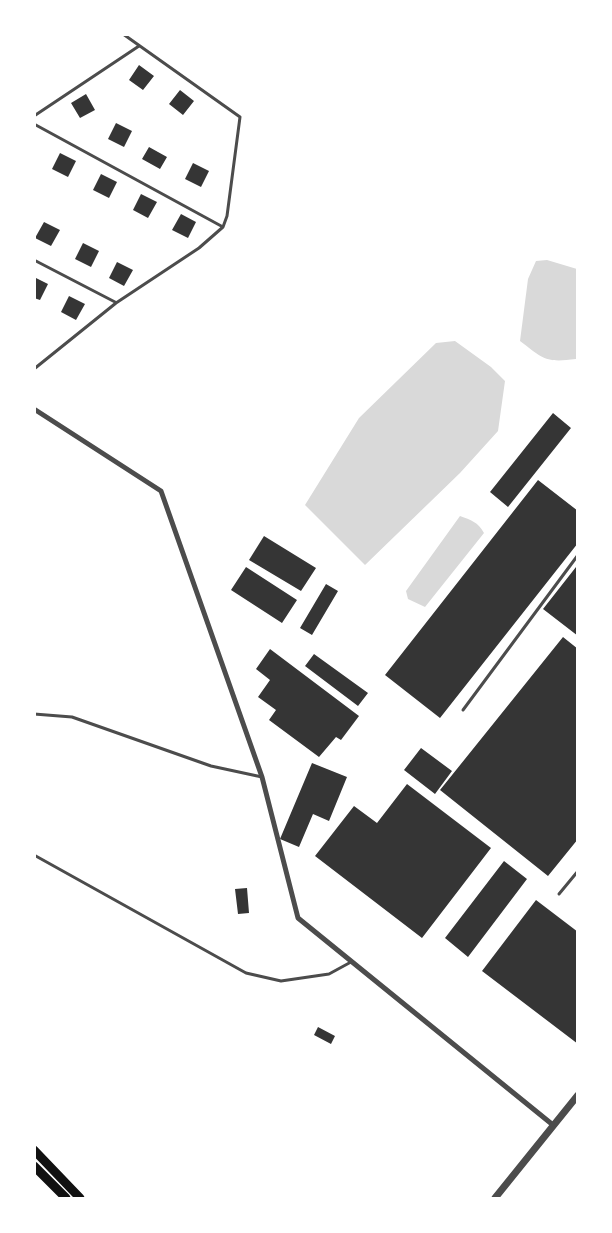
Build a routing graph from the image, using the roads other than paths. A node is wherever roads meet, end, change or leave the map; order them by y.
1 (123, 34) edge
2 (139, 46) junction
3 (34, 116) edge
4 (34, 124) edge
5 (223, 227) junction
6 (34, 260) edge
7 (116, 303) junction
8 (34, 369) edge
9 (34, 408) edge
10 (578, 555) edge
11 (463, 710) dead end
12 (34, 714) edge
13 (262, 777) junction
14 (34, 855) edge
15 (578, 871) edge
16 (559, 894) dead end
17 (351, 962) junction
18 (578, 1095) edge
19 (553, 1125) junction
20 (34, 1150) edge
21 (34, 1166) edge
22 (66, 1198) edge
23 (80, 1198) edge
24 (495, 1198) edge

1 - 2 lane
2 - 3 lane
2 - 5 lane
4 - 5 lane
5 - 7 lane
6 - 7 lane
7 - 8 lane
9 - 13 street
10 - 11 lane
12 - 13 lane
13 - 17 street
14 - 17 lane
15 - 16 lane
17 - 19 street
18 - 19 street
19 - 24 street
20 - 23 highway
21 - 22 highway

